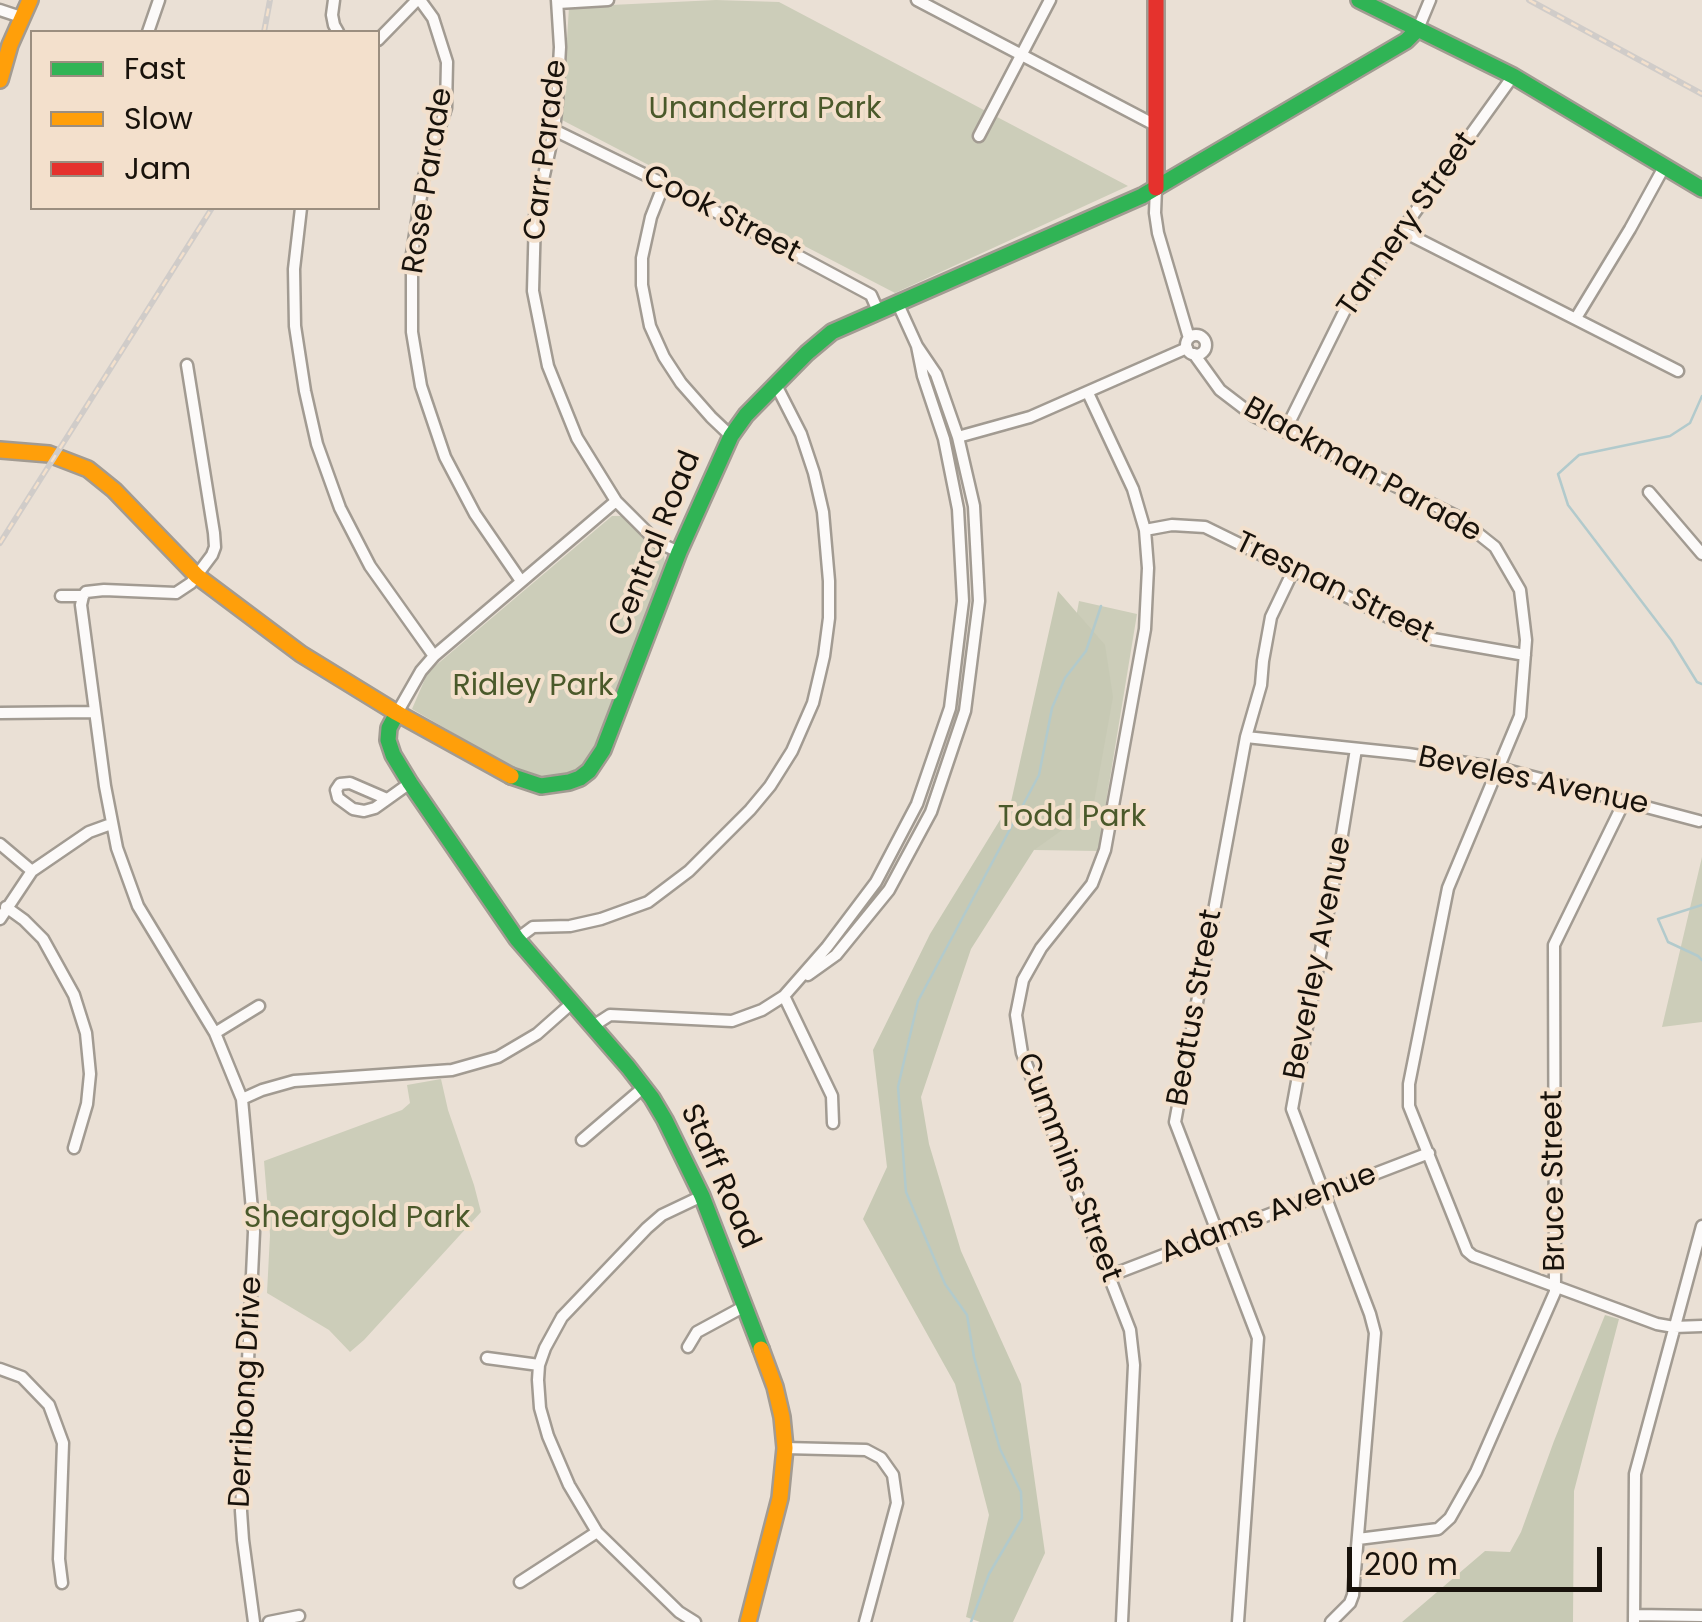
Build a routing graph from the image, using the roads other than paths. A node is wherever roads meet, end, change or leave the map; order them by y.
1 (30, 0) edge
2 (159, 0) edge
3 (334, 0) edge
4 (418, 0) edge
5 (608, 0) edge
6 (917, 0) edge
7 (1050, 0) edge
8 (1156, 0) edge
9 (1359, 0) edge
10 (1430, 0) edge
11 (557, 2) edge
12 (0, 13) edge
13 (19, 20) junction
14 (1418, 28) junction
15 (149, 30) edge
16 (337, 30) edge
17 (380, 38) edge
18 (1021, 56) junction
19 (1513, 76) junction
20 (0, 80) edge
21 (1156, 126) junction
22 (554, 130) junction
23 (979, 136) dead end
24 (1664, 167) junction
25 (664, 184) junction
26 (1156, 188) junction
27 (1702, 189) edge
28 (301, 210) edge
29 (1400, 232) junction
30 (898, 302) junction
31 (878, 311) junction
32 (1576, 318) junction
33 (1194, 345) junction
34 (917, 346) junction
35 (186, 365) dead end
36 (1678, 371) dead end
37 (776, 386) junction
38 (1088, 392) junction
39 (1285, 432) junction
40 (731, 436) junction
41 (958, 437) junction
42 (0, 450) edge
43 (1650, 492) dead end
44 (616, 501) junction
45 (1145, 530) junction
46 (678, 552) junction
47 (1702, 554) edge
48 (1294, 569) junction
49 (196, 576) junction
50 (521, 581) junction
51 (61, 596) dead end
52 (83, 596) junction
53 (434, 656) junction
54 (1525, 656) junction
55 (95, 712) junction
56 (0, 713) edge
57 (396, 713) junction
58 (1246, 737) junction
59 (1356, 750) junction
60 (1499, 768) junction
61 (410, 783) junction
62 (388, 799) dead end
63 (1625, 800) junction
64 (1699, 821) dead end
65 (111, 824) junction
66 (0, 844) edge
67 (32, 871) junction
68 (6, 908) junction
69 (0, 919) edge
70 (516, 938) junction
71 (795, 985) junction
72 (784, 996) junction
73 (572, 1004) junction
74 (259, 1006) dead end
75 (593, 1026) junction
76 (215, 1033) junction
77 (644, 1087) junction
78 (242, 1099) junction
79 (833, 1123) dead end
80 (582, 1140) dead end
81 (74, 1148) dead end
82 (1429, 1154) junction
83 (1323, 1194) junction
84 (702, 1196) junction
85 (1702, 1226) edge
86 (1218, 1236) junction
87 (1109, 1276) junction
88 (1556, 1286) junction
89 (745, 1306) junction
90 (1702, 1326) edge
91 (1674, 1327) junction
92 (688, 1348) dead end
93 (487, 1358) dead end
94 (539, 1365) junction
95 (0, 1368) edge
96 (785, 1448) junction
97 (597, 1532) junction
98 (1358, 1540) junction
99 (520, 1582) dead end
100 (62, 1583) dead end
101 (299, 1616) dead end
102 (1702, 1616) edge
103 (1634, 1618) edge
104 (254, 1622) edge
105 (269, 1622) edge
106 (696, 1622) edge
107 (748, 1622) edge
108 (865, 1622) edge
109 (1122, 1622) edge
110 (1238, 1622) edge
111 (1332, 1622) edge

1 - 13 main road
2 - 15 street
3 - 16 street
4 - 17 street
4 - 50 street, Rose Parade
5 - 11 street
6 - 18 street
7 - 18 street
8 - 21 main road
9 - 14 main road
10 - 14 street
11 - 22 street, Carr Parade
12 - 13 street
13 - 20 main road
14 - 19 main road
14 - 26 main road, Central Road
18 - 21 street
18 - 23 street
19 - 24 main road
19 - 29 street, Tannery Street
21 - 26 main road
22 - 25 street, Cook Street
22 - 44 street, Carr Parade
24 - 27 main road
24 - 32 street
25 - 31 street, Cook Street
25 - 40 street
26 - 30 main road, Central Road
26 - 33 street, Blackman Parade
28 - 53 street
29 - 32 street
29 - 39 street, Tannery Street
30 - 31 main road, Central Road
30 - 34 street
31 - 37 main road, Central Road
32 - 36 street
33 - 38 street
33 - 39 street, Blackman Parade
34 - 41 street
34 - 71 street
35 - 49 street
37 - 40 main road, Central Road
37 - 70 street
38 - 41 street
38 - 45 street, Cummins Street
39 - 54 street, Blackman Parade
40 - 46 main road, Central Road
41 - 71 street
42 - 49 main road, Central Road
43 - 47 street
44 - 46 street, Carr Parade
44 - 50 street
45 - 48 street, Tresnan Street
45 - 87 street, Cummins Street
46 - 57 main road, Central Road
48 - 54 street, Tresnan Street
48 - 58 street, Beatus Street
49 - 52 street
49 - 57 main road, Central Road
50 - 53 street
51 - 52 street
52 - 55 street, Derribong Drive
53 - 57 street
54 - 60 street, Blackman Parade
55 - 56 street
55 - 65 street, Derribong Drive
57 - 61 main road, Staff Road
58 - 59 street, Beveles Avenue
58 - 86 street, Beatus Street
59 - 60 street, Beveles Avenue
59 - 83 street, Beverley Avenue
60 - 63 street, Beveles Avenue
60 - 82 street, Blackman Parade
61 - 62 street
61 - 70 main road, Staff Road
63 - 64 street, Beveles Avenue
63 - 88 street, Bruce Street
65 - 67 street
65 - 76 street, Derribong Drive
66 - 67 street
67 - 68 street
68 - 69 street
68 - 81 street
70 - 73 main road, Staff Road
71 - 72 street
72 - 75 street
72 - 79 street
73 - 75 main road, Staff Road
73 - 78 street
74 - 76 street
75 - 77 main road, Staff Road
76 - 78 street, Derribong Drive
77 - 80 street
77 - 84 main road, Staff Road
78 - 104 street, Derribong Drive
82 - 83 street, Adams Avenue
82 - 88 street, Blackman Parade
83 - 86 street, Adams Avenue
83 - 98 street, Beverley Avenue
84 - 89 main road, Staff Road
84 - 94 street
85 - 91 street
86 - 87 street, Adams Avenue
86 - 110 street, Beatus Street
87 - 109 street, Cummins Street
88 - 91 street, Blackman Parade
88 - 98 street, Bruce Street
89 - 92 street
89 - 96 main road, Staff Road
90 - 91 street, Blackman Parade
91 - 103 street
93 - 94 street
94 - 97 street
95 - 100 street
96 - 107 main road, Staff Road
96 - 108 street
97 - 99 street
97 - 106 street
98 - 111 street, Beverley Avenue
101 - 105 street
102 - 103 street

